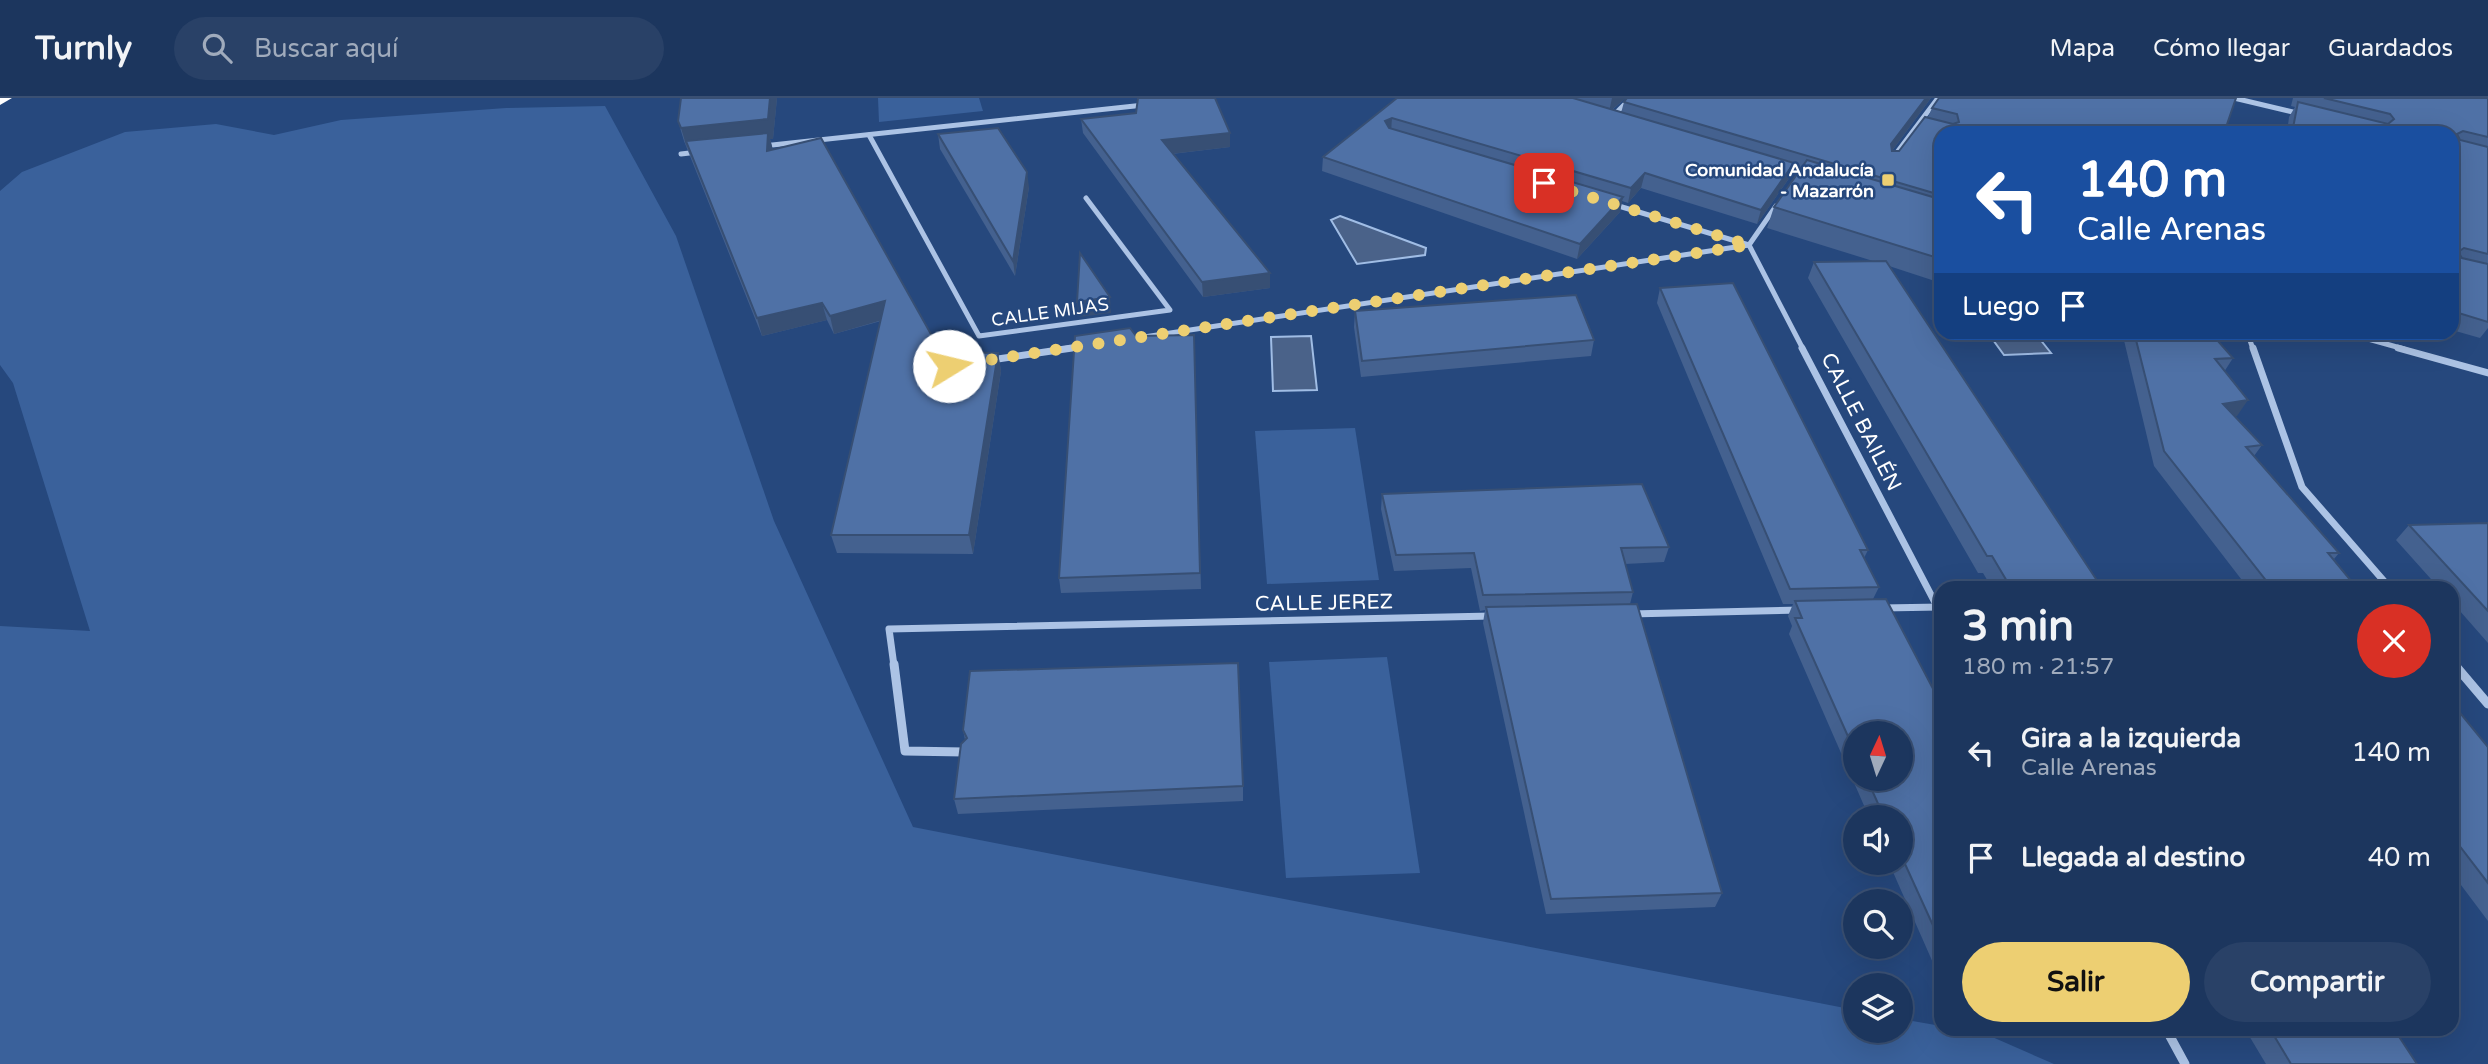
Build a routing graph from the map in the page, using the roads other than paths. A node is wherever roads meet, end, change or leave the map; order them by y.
1 (5, 98) edge
2 (1631, 98) edge
3 (1938, 98) edge
4 (2234, 98) edge
5 (0, 101) edge
6 (1145, 105) edge
7 (1599, 115) edge
8 (2303, 115) edge
9 (1611, 119) junction
10 (1624, 123) edge
11 (1919, 125) junction
12 (1929, 128) edge
13 (869, 135) junction
14 (762, 146) edge
15 (708, 151) edge
16 (681, 154) edge
17 (1890, 162) edge
18 (1086, 198) dead end
19 (1781, 199) edge
20 (1603, 201) edge
21 (1749, 245) junction
22 (1140, 338) edge
23 (2250, 340) edge
24 (2371, 340) edge
25 (1086, 346) edge
26 (976, 362) edge
27 (2488, 373) edge
28 (2384, 581) edge
29 (1934, 600) edge
30 (1867, 609) edge
31 (1811, 610) edge
32 (1934, 610) edge
33 (1615, 614) edge
34 (1504, 616) edge
35 (2459, 669) edge
36 (2488, 704) edge
37 (964, 751) edge
38 (2170, 1036) edge
39 (2185, 1064) edge

1 - 5 highway
2 - 9 street
3 - 11 street
4 - 8 street
6 - 13 street
7 - 9 street
9 - 10 street
11 - 12 street
11 - 17 street
13 - 14 street
13 - 18 street, CALLE MIJAS
15 - 16 street
19 - 21 street
20 - 21 street
21 - 22 street
21 - 29 street, CALLE BAILÉN
23 - 28 street
24 - 27 street
25 - 26 street
30 - 32 street
31 - 33 street
34 - 37 street, CALLE JEREZ
35 - 36 street
38 - 39 street

